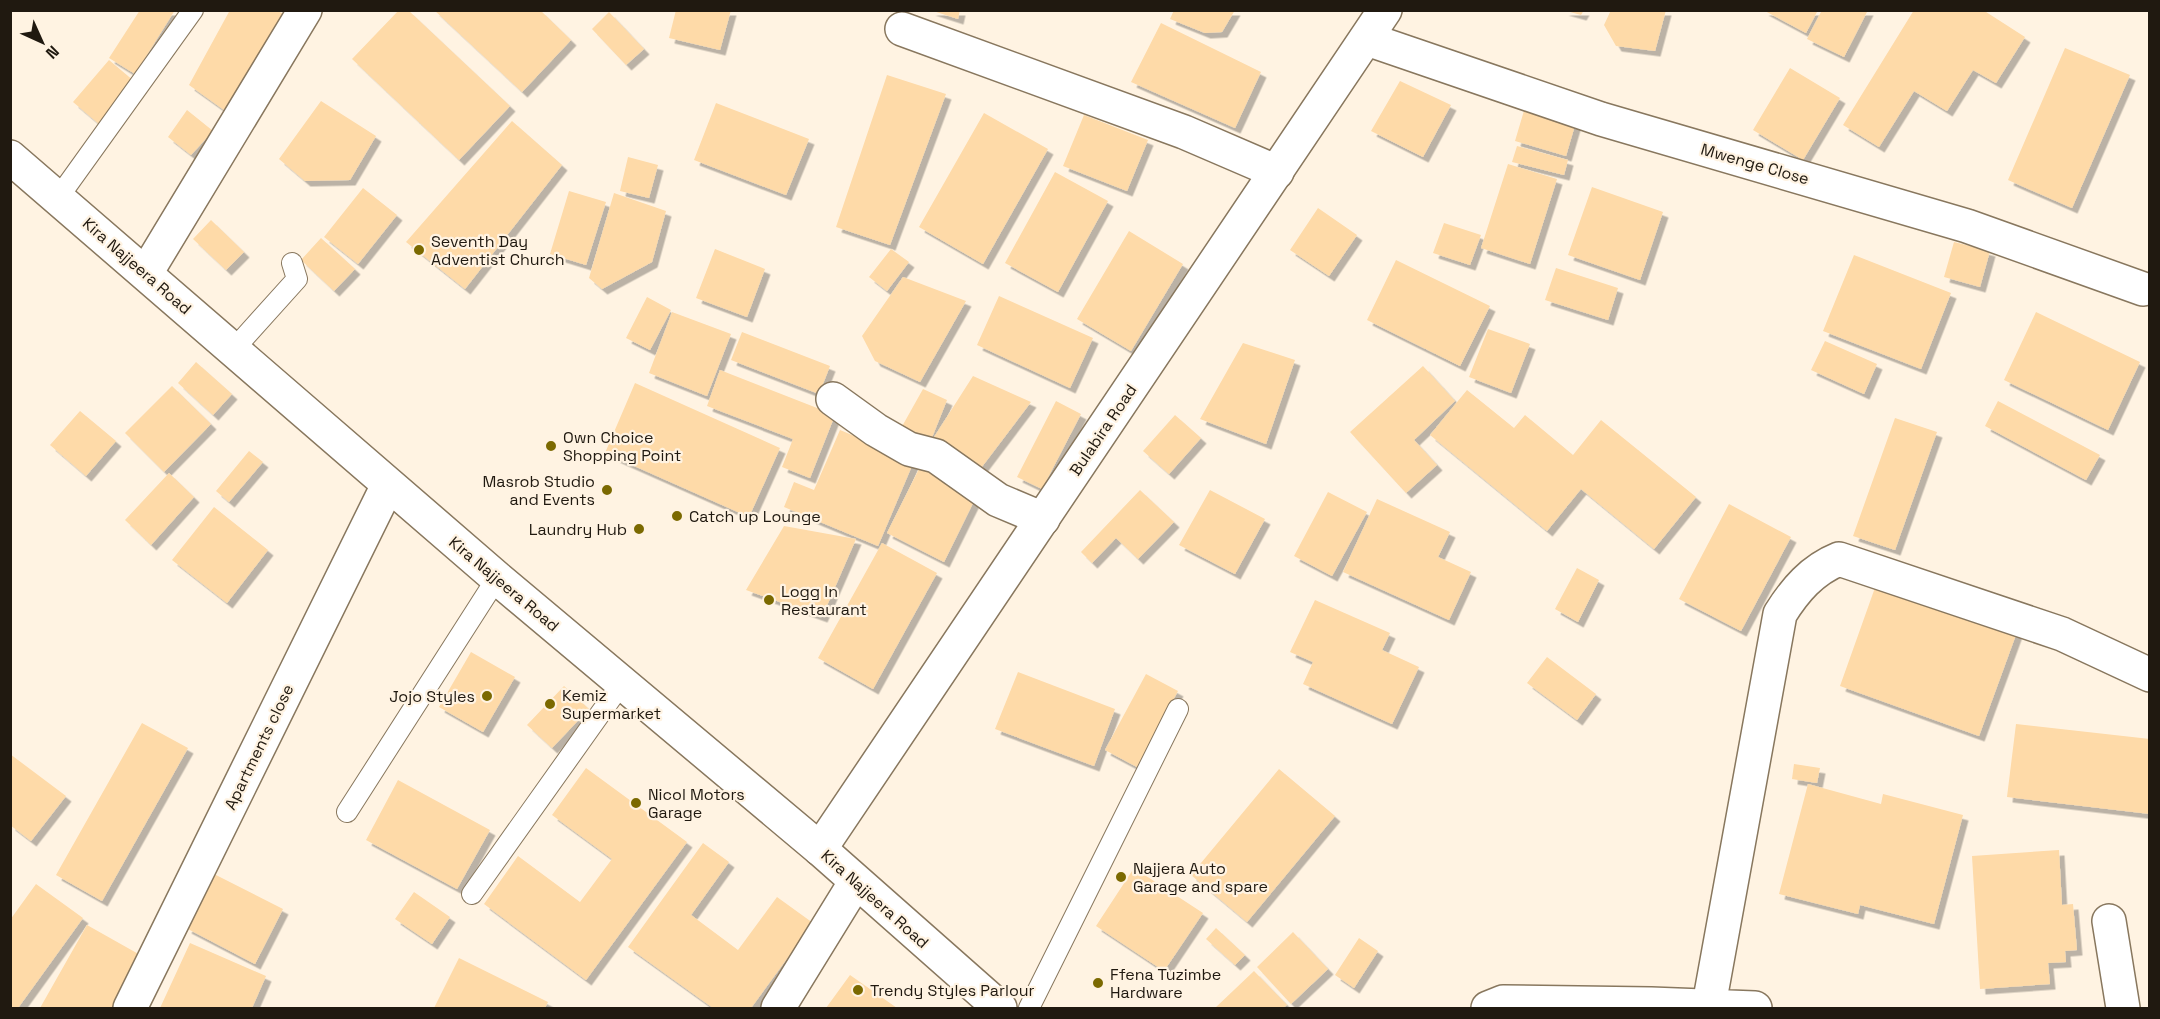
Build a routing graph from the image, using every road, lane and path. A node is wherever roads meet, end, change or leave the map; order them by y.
1 (193, 10) edge
2 (305, 10) edge
3 (1385, 10) edge
4 (902, 29) dead end
5 (1367, 39) junction
6 (10, 157) edge
7 (1277, 172) junction
8 (58, 198) junction
9 (292, 262) dead end
10 (146, 273) junction
11 (2142, 289) dead end
12 (234, 349) junction
13 (834, 399) dead end
14 (388, 485) junction
15 (1043, 519) junction
16 (497, 578) junction
17 (2150, 675) edge
18 (622, 683) junction
19 (1178, 709) dead end
20 (347, 812) dead end
21 (820, 849) junction
22 (855, 883) junction
23 (472, 894) dead end
24 (2109, 921) dead end
25 (1709, 1005) junction
26 (130, 1008) edge
27 (778, 1008) edge
28 (1000, 1008) edge
29 (1029, 1008) edge
30 (1488, 1008) edge
31 (1755, 1008) edge
32 (2122, 1008) edge

1 - 8 lane
2 - 10 street
3 - 5 street, Bulabira Road
4 - 7 street
5 - 7 street, Bulabira Road
5 - 11 street, Mwenge Close
6 - 8 street, Kira Najjeera Road
7 - 15 street, Bulabira Road
8 - 10 street, Kira Najjeera Road
9 - 12 lane
10 - 12 street, Kira Najjeera Road
12 - 14 street, Kira Najjeera Road
13 - 15 street
14 - 16 street, Kira Najjeera Road
14 - 26 street, Apartments close
15 - 21 street, Bulabira Road
16 - 18 street, Kira Najjeera Road
16 - 20 lane
17 - 25 street
18 - 21 street, Kira Najjeera Road
18 - 23 lane
19 - 29 lane
21 - 22 street, Kira Najjeera Road
22 - 27 street
22 - 28 street, Kira Najjeera Road
24 - 32 street
25 - 30 street
25 - 31 street

